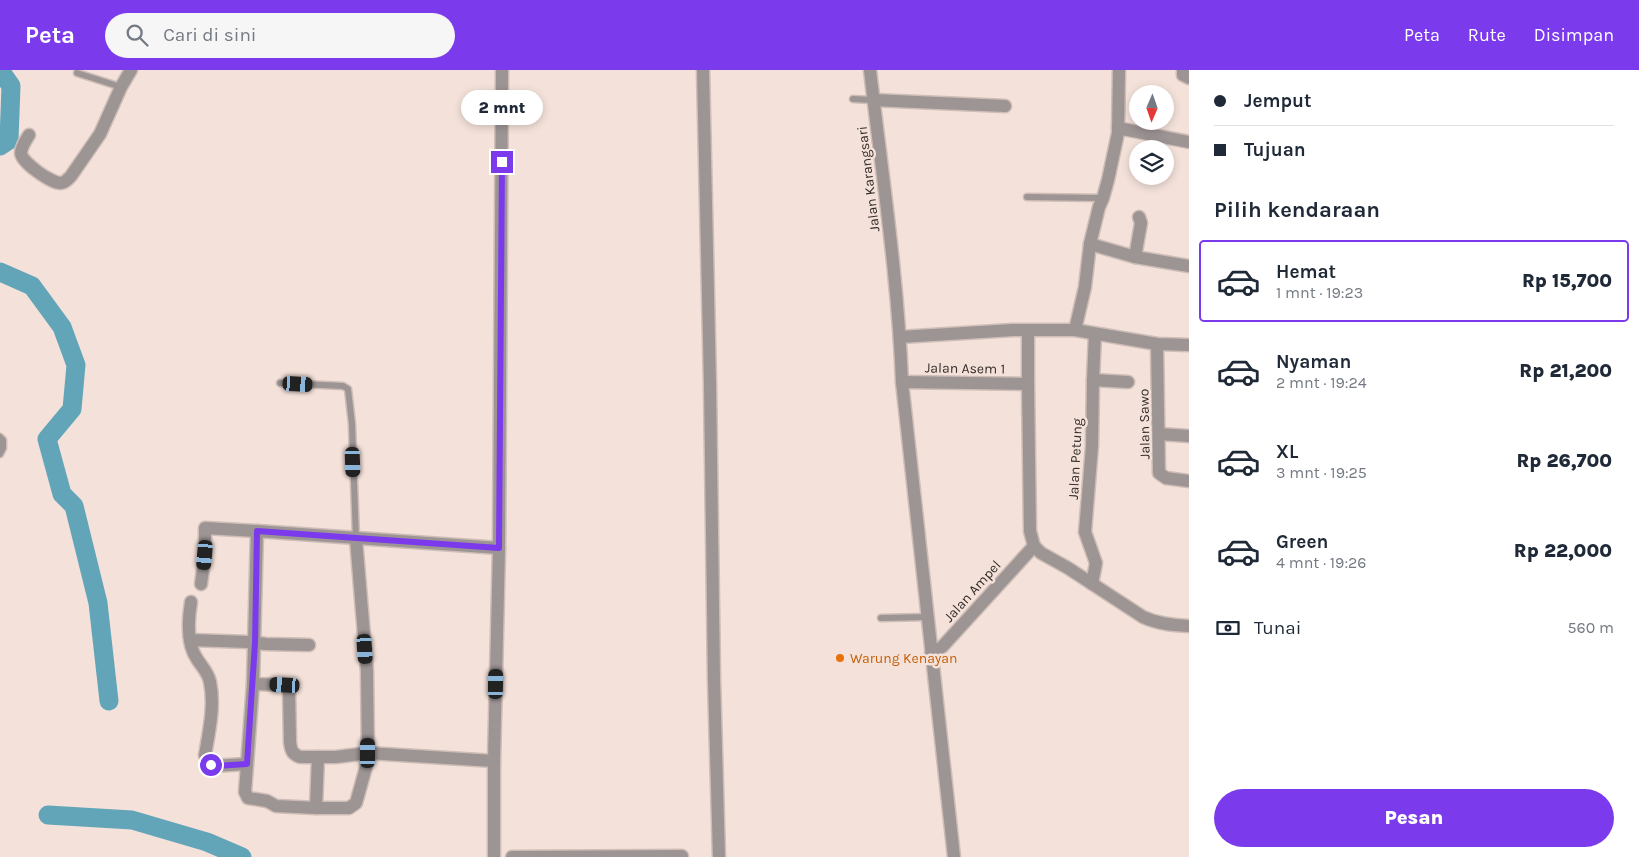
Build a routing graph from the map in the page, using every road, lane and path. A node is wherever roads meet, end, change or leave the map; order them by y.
1 (131, 70) edge
2 (502, 70) edge
3 (703, 70) edge
4 (870, 70) edge
5 (1119, 70) edge
6 (1183, 70) edge
7 (76, 73) dead end
8 (1189, 78) edge
9 (121, 87) junction
10 (853, 99) dead end
11 (874, 100) junction
12 (1004, 106) dead end
13 (1118, 128) junction
14 (29, 135) dead end
15 (1189, 142) edge
16 (1027, 197) dead end
17 (1103, 198) junction
18 (1139, 217) dead end
19 (1090, 244) junction
20 (1135, 257) junction
21 (1187, 261) edge
22 (1028, 330) junction
23 (1075, 330) junction
24 (1095, 334) junction
25 (900, 337) junction
26 (1157, 344) junction
27 (1189, 345) edge
28 (1092, 380) junction
29 (902, 382) junction
30 (1128, 382) dead end
31 (280, 383) dead end
32 (1028, 384) junction
33 (1159, 434) junction
34 (1189, 436) edge
35 (0, 437) edge
36 (0, 454) edge
37 (1189, 481) edge
38 (257, 531) junction
39 (356, 539) junction
40 (1034, 546) junction
41 (499, 548) junction
42 (201, 584) dead end
43 (1092, 584) junction
44 (191, 602) dead end
45 (927, 617) junction
46 (881, 618) dead end
47 (1189, 626) edge
48 (190, 640) junction
49 (255, 643) junction
50 (309, 645) dead end
51 (931, 654) junction
52 (253, 684) junction
53 (368, 753) junction
54 (318, 757) junction
55 (494, 761) junction
56 (247, 764) junction
57 (316, 808) junction
58 (682, 856) edge
59 (494, 857) edge
60 (512, 857) edge
61 (719, 857) edge
62 (954, 857) edge

1 - 9 street
2 - 41 street
3 - 61 street
4 - 11 street, Jalan Karangsari
5 - 13 street
6 - 8 street
7 - 9 lane
9 - 14 street
10 - 11 lane
11 - 12 street
11 - 25 street, Jalan Karangsari
13 - 15 street
13 - 17 street
16 - 17 lane
17 - 19 street
18 - 20 street
19 - 20 street
19 - 23 street
20 - 21 street
22 - 23 street
22 - 25 street
22 - 32 street
23 - 24 street
24 - 26 street
24 - 28 street, Jalan Petung
25 - 29 street, Jalan Karangsari
26 - 27 street
26 - 33 street, Jalan Sawo
28 - 30 street
28 - 43 street, Jalan Petung
29 - 32 street, Jalan Asem 1
29 - 45 street, Jalan Karangsari
31 - 39 lane
32 - 40 street
33 - 34 street
33 - 37 street, Jalan Sawo
35 - 36 lane
38 - 39 street
38 - 42 street
38 - 49 street
39 - 41 street
39 - 53 street
40 - 43 street
40 - 51 street, Jalan Ampel
41 - 55 street
43 - 47 street
44 - 48 street
45 - 46 lane
45 - 51 street, Jalan Karangsari
48 - 49 street
48 - 56 street
49 - 50 street
49 - 52 street
51 - 62 street, Jalan Karangsari
52 - 54 street
52 - 56 street
53 - 54 street
53 - 55 street
53 - 57 street
54 - 57 street
55 - 59 street
56 - 57 street
58 - 60 street

